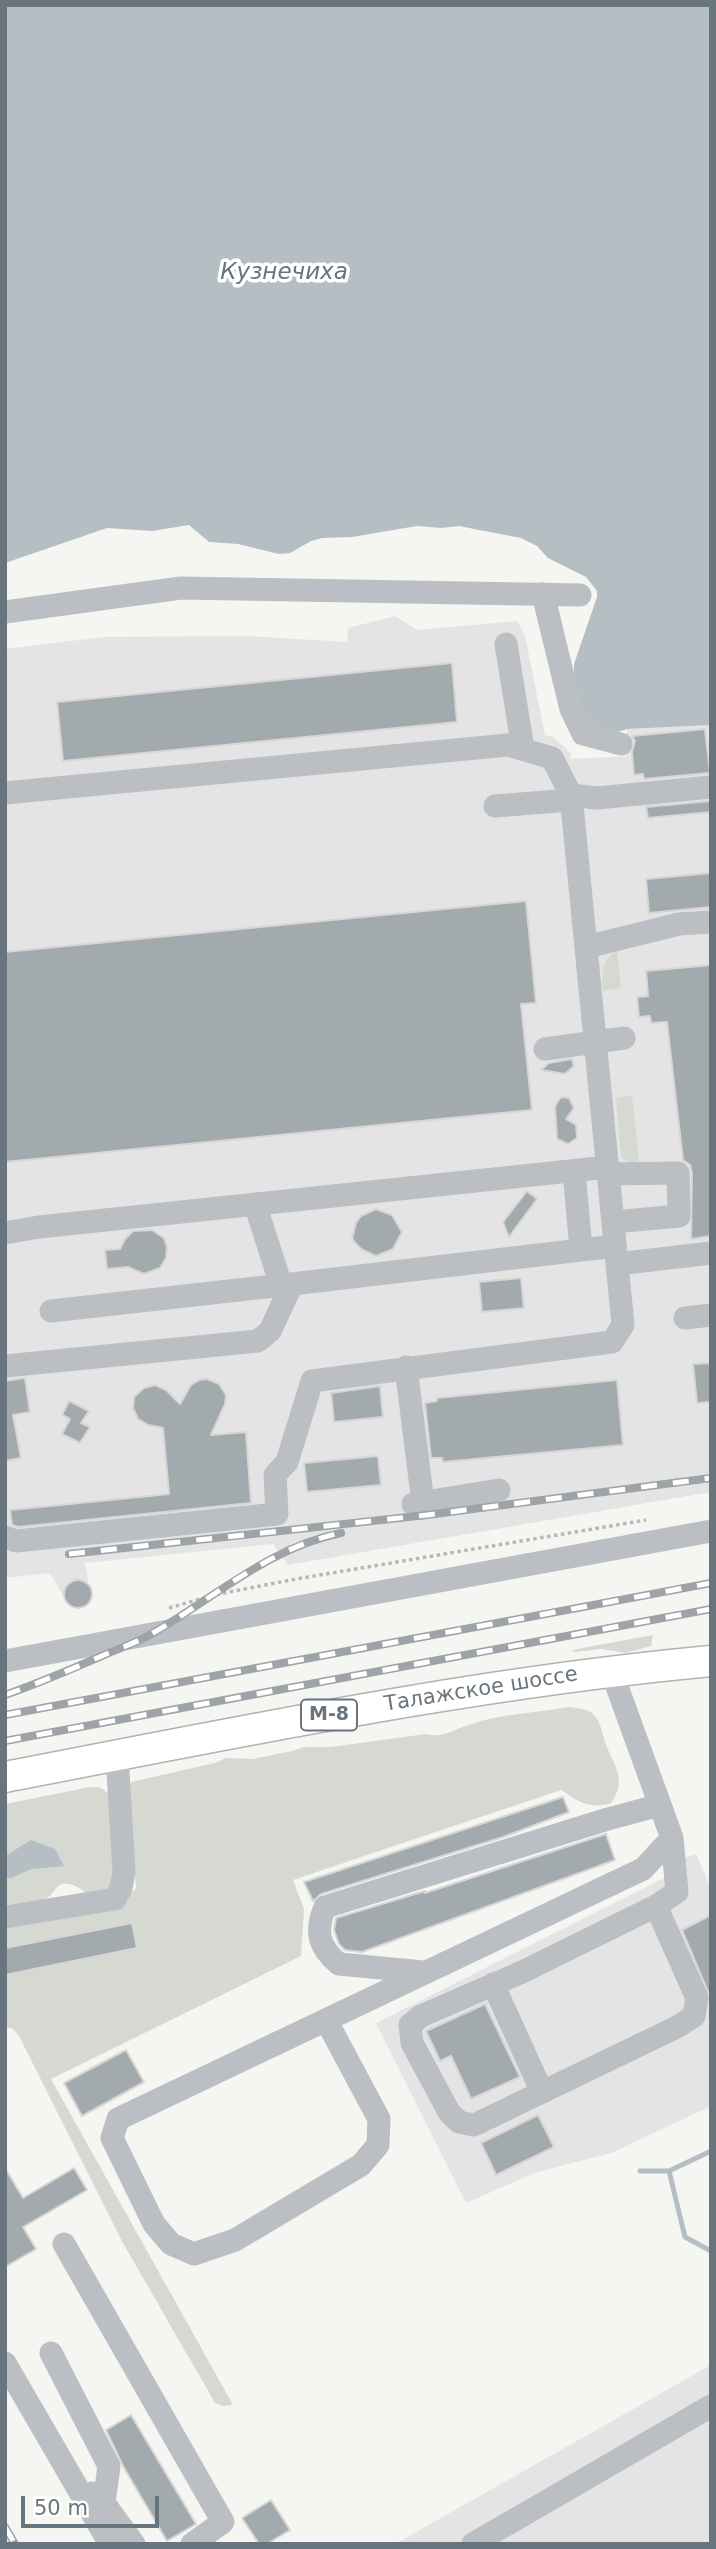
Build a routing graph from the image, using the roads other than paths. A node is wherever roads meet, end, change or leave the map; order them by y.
1 (543, 594) junction
2 (580, 595) dead end
3 (5, 612) edge
4 (506, 644) dead end
5 (621, 744) dead end
6 (523, 749) junction
7 (711, 786) edge
8 (5, 793) edge
9 (571, 797) junction
10 (495, 806) dead end
11 (711, 922) edge
12 (586, 947) junction
13 (624, 1038) dead end
14 (595, 1043) junction
15 (545, 1049) dead end
16 (574, 1171) junction
17 (608, 1171) junction
18 (255, 1204) junction
19 (613, 1222) junction
20 (5, 1233) edge
21 (581, 1250) junction
22 (711, 1253) edge
23 (616, 1255) junction
24 (286, 1284) junction
25 (51, 1311) dead end
26 (711, 1315) edge
27 (685, 1318) dead end
28 (5, 1366) edge
29 (406, 1367) junction
30 (499, 1490) dead end
31 (711, 1531) edge
32 (9, 1540) edge
33 (5, 1661) edge
34 (711, 1661) edge
35 (611, 1670) junction
36 (117, 1755) junction
37 (5, 1777) edge
38 (660, 1805) junction
39 (672, 1838) junction
40 (656, 1906) junction
41 (5, 1917) edge
42 (423, 1972) junction
43 (493, 1984) junction
44 (326, 2020) junction
45 (542, 2092) junction
46 (64, 2244) dead end
47 (51, 2353) dead end
48 (5, 2363) edge
49 (711, 2406) edge
50 (70, 2472) junction
51 (104, 2503) junction
52 (110, 2544) edge
53 (134, 2544) edge
54 (192, 2544) edge
55 (474, 2544) edge

1 - 2 street
1 - 3 street
1 - 5 street
4 - 6 street
6 - 8 street
6 - 9 street
7 - 9 street
9 - 10 street
9 - 12 street
11 - 12 street
12 - 14 street
13 - 14 street
14 - 15 street
14 - 17 street
16 - 17 street
16 - 18 street
16 - 21 street
17 - 19 street
17 - 19 street
18 - 20 street
18 - 24 street
19 - 23 street
21 - 23 street
21 - 24 street
22 - 23 street
23 - 29 street
24 - 25 street
24 - 28 street
26 - 27 street
29 - 30 street
29 - 32 street
31 - 33 street
34 - 35 main road, Талажское шоссе / М-8
35 - 36 main road, Талажское шоссе / М-8
35 - 38 street
36 - 37 main road, Талажское шоссе / М-8
36 - 41 street
38 - 39 street
38 - 42 street
39 - 40 street
39 - 42 street
40 - 43 street
40 - 45 street
42 - 44 street
43 - 45 street
43 - 45 street
44 - 44 street
46 - 54 street
47 - 51 street
48 - 50 street
49 - 55 street
50 - 51 street
50 - 52 street
51 - 53 street

